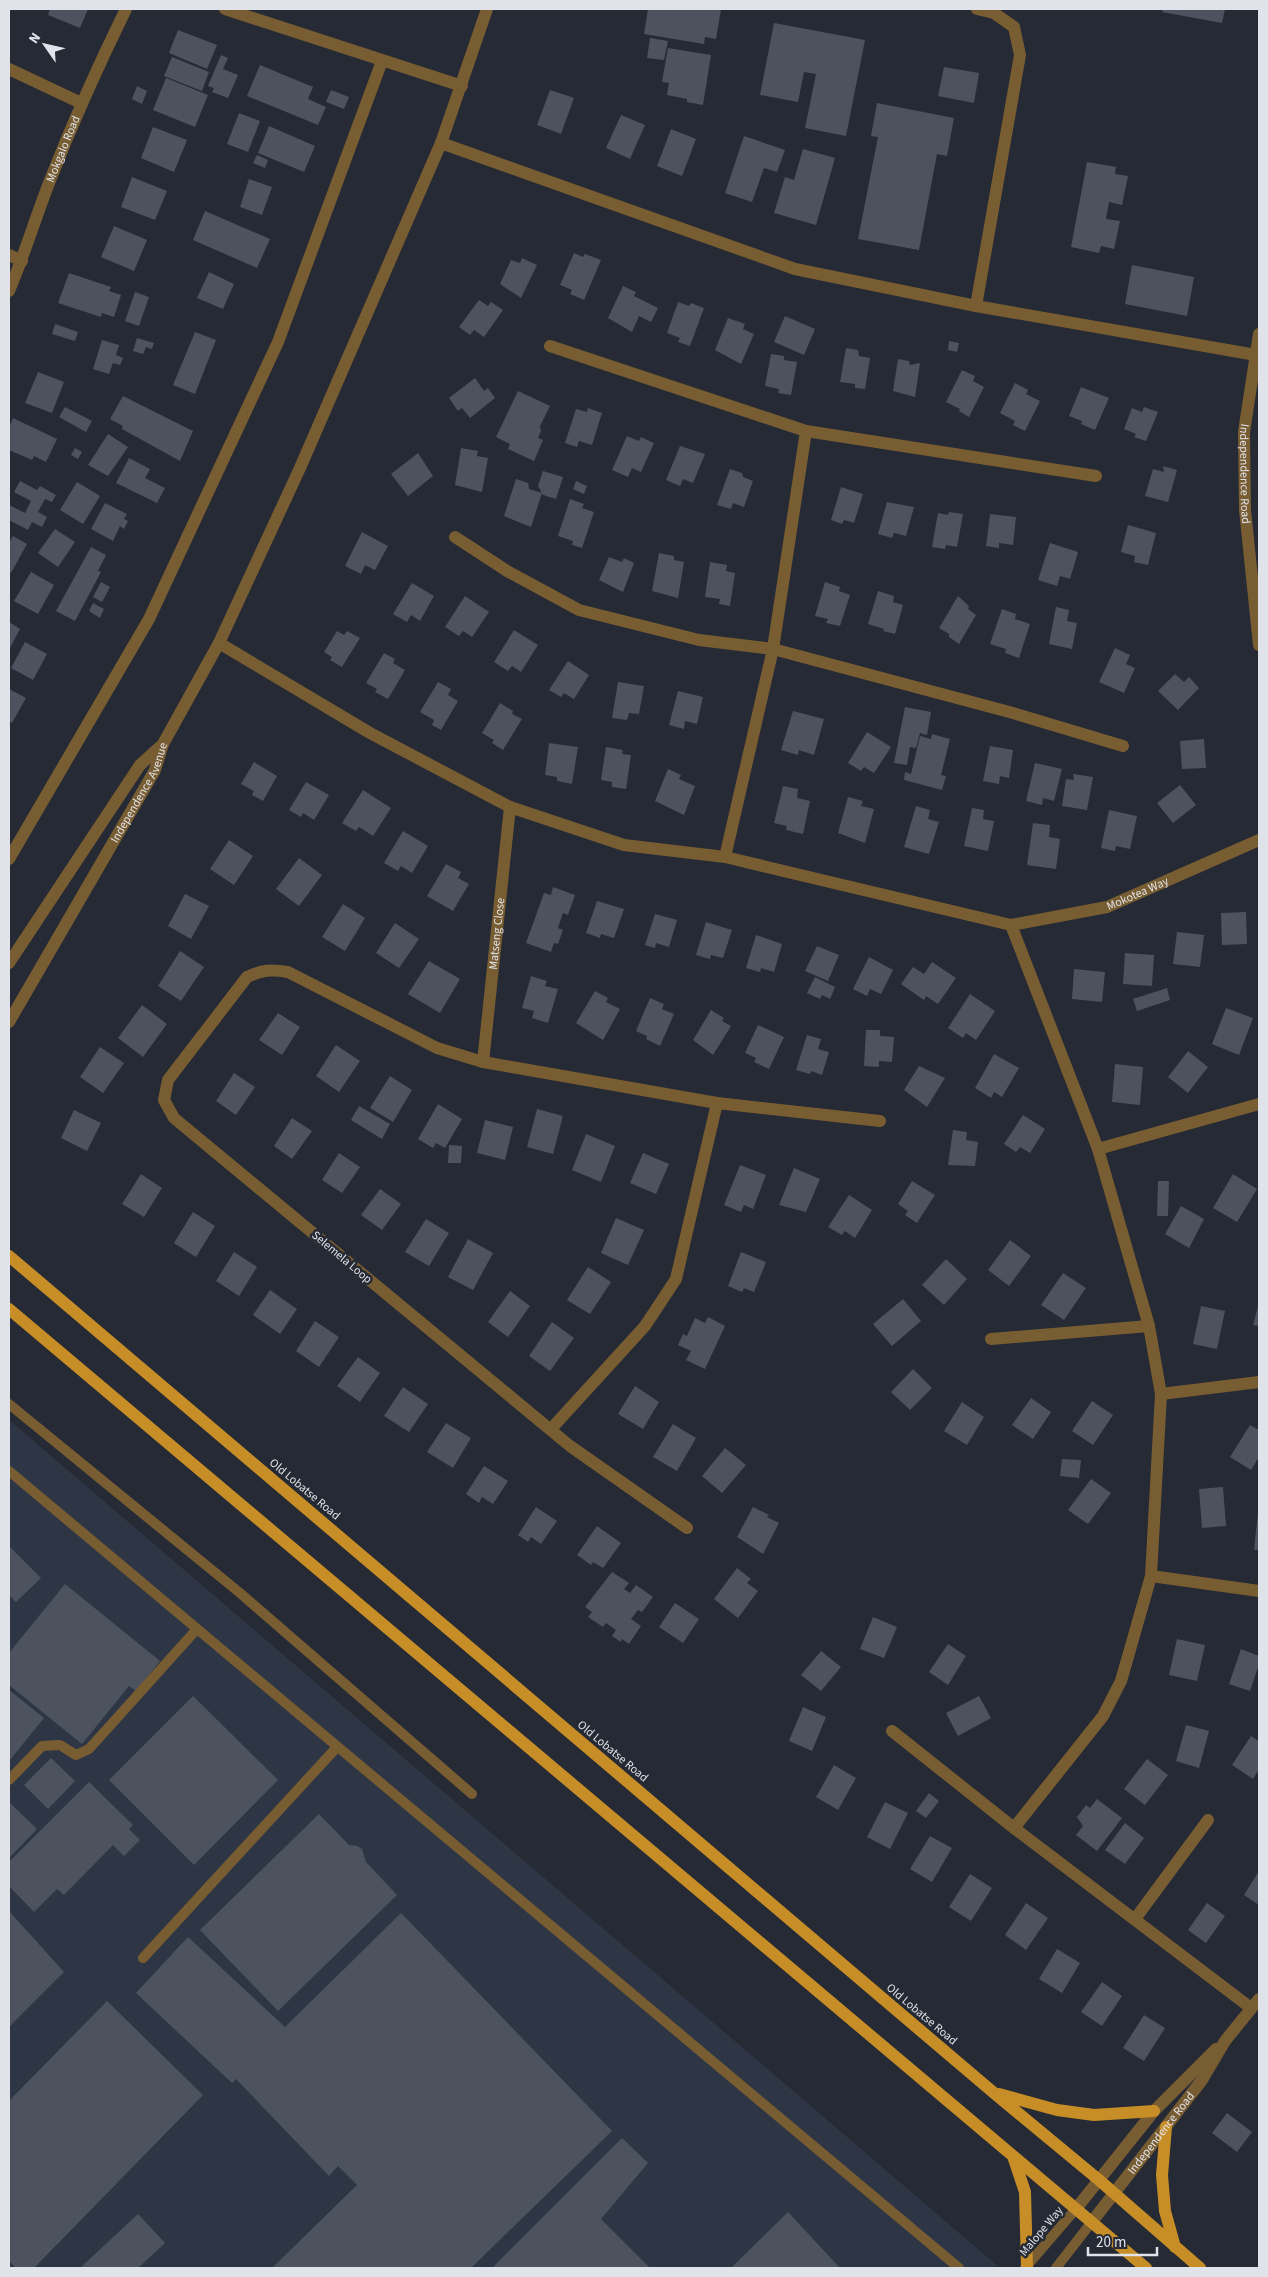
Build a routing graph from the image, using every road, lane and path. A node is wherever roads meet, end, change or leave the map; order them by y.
1 (126, 9) edge
2 (226, 9) edge
3 (487, 9) edge
4 (977, 9) edge
5 (382, 61) junction
6 (9, 69) edge
7 (462, 86) junction
8 (81, 103) junction
9 (441, 143) junction
10 (9, 255) edge
11 (22, 261) junction
12 (9, 291) edge
13 (976, 306) junction
14 (1259, 334) edge
15 (550, 346) dead end
16 (1256, 355) junction
17 (806, 431) junction
18 (1096, 476) dead end
19 (455, 537) dead end
20 (219, 643) junction
21 (1259, 645) edge
22 (773, 649) junction
23 (163, 744) junction
24 (1122, 746) dead end
25 (510, 807) junction
26 (1259, 840) edge
27 (724, 857) junction
28 (9, 859) edge
29 (1010, 925) junction
30 (9, 962) edge
31 (9, 1022) edge
32 (483, 1062) junction
33 (717, 1103) junction
34 (1259, 1104) edge
35 (880, 1121) dead end
36 (1098, 1149) junction
37 (9, 1256) edge
38 (9, 1309) edge
39 (1149, 1326) junction
40 (991, 1339) dead end
41 (1259, 1382) edge
42 (1162, 1394) junction
43 (9, 1404) edge
44 (551, 1429) junction
45 (9, 1471) edge
46 (687, 1528) dead end
47 (1151, 1576) junction
48 (1259, 1591) edge
49 (196, 1629) junction
50 (892, 1731) dead end
51 (337, 1747) junction
52 (9, 1780) edge
53 (472, 1794) dead end
54 (1208, 1820) dead end
55 (1014, 1828) junction
56 (1135, 1919) junction
57 (142, 1958) dead end
58 (1255, 2003) edge
59 (1225, 2041) junction
60 (994, 2093) junction
61 (1154, 2111) junction
62 (1166, 2127) junction
63 (1014, 2158) junction
64 (1099, 2180) junction
65 (1114, 2194) junction
66 (1075, 2210) junction
67 (1091, 2223) junction
68 (1175, 2247) junction
69 (959, 2268) edge
70 (1026, 2268) edge
71 (1056, 2268) edge
72 (1146, 2268) edge
73 (1200, 2268) edge

1 - 8 street, Mokgalo Road
2 - 5 street
3 - 7 street
4 - 13 street
5 - 7 street
5 - 28 street
6 - 8 street
7 - 9 street
8 - 11 street, Mokgalo Road
9 - 13 street
9 - 20 street
10 - 11 street
11 - 12 street, Mokgalo Road
13 - 16 street
14 - 16 street, Independence Road
15 - 17 street
16 - 21 street, Independence Road
17 - 18 street
17 - 22 street
19 - 22 street
20 - 23 street
20 - 25 street
22 - 24 street
22 - 27 street
23 - 30 street, Independence Avenue
23 - 31 street, Independence Avenue
25 - 27 street
25 - 32 street, Matseng Close
26 - 29 street, Mokotea Way
27 - 29 street
29 - 36 street
32 - 33 street, Selemela Loop
32 - 44 street, Selemela Loop
33 - 35 street, Selemela Loop
33 - 44 street
34 - 36 street
36 - 39 street
37 - 60 main road, Old Lobatse Road
38 - 63 main road
39 - 40 street
39 - 42 street
41 - 42 street
42 - 47 street
43 - 53 lane
44 - 46 street, Selemela Loop
45 - 49 lane
47 - 48 street
47 - 55 street
49 - 51 lane
49 - 52 lane
50 - 55 street
51 - 57 lane
51 - 69 lane
54 - 56 street
55 - 56 street
56 - 58 street
58 - 59 street, Independence Road
59 - 61 street, Independence Road
59 - 62 street, Independence Road
60 - 61 main road
60 - 64 main road, Old Lobatse Road
61 - 64 street, Independence Road
62 - 65 street, Independence Road
62 - 68 main road
63 - 66 main road
63 - 70 main road
64 - 65 main road, Old Lobatse Road
64 - 66 street, Independence Road
65 - 67 street, Independence Road
65 - 68 main road, Old Lobatse Road
66 - 67 main road
66 - 70 lane, Malope Way
67 - 71 lane
67 - 72 main road
68 - 73 main road, Old Lobatse Road

